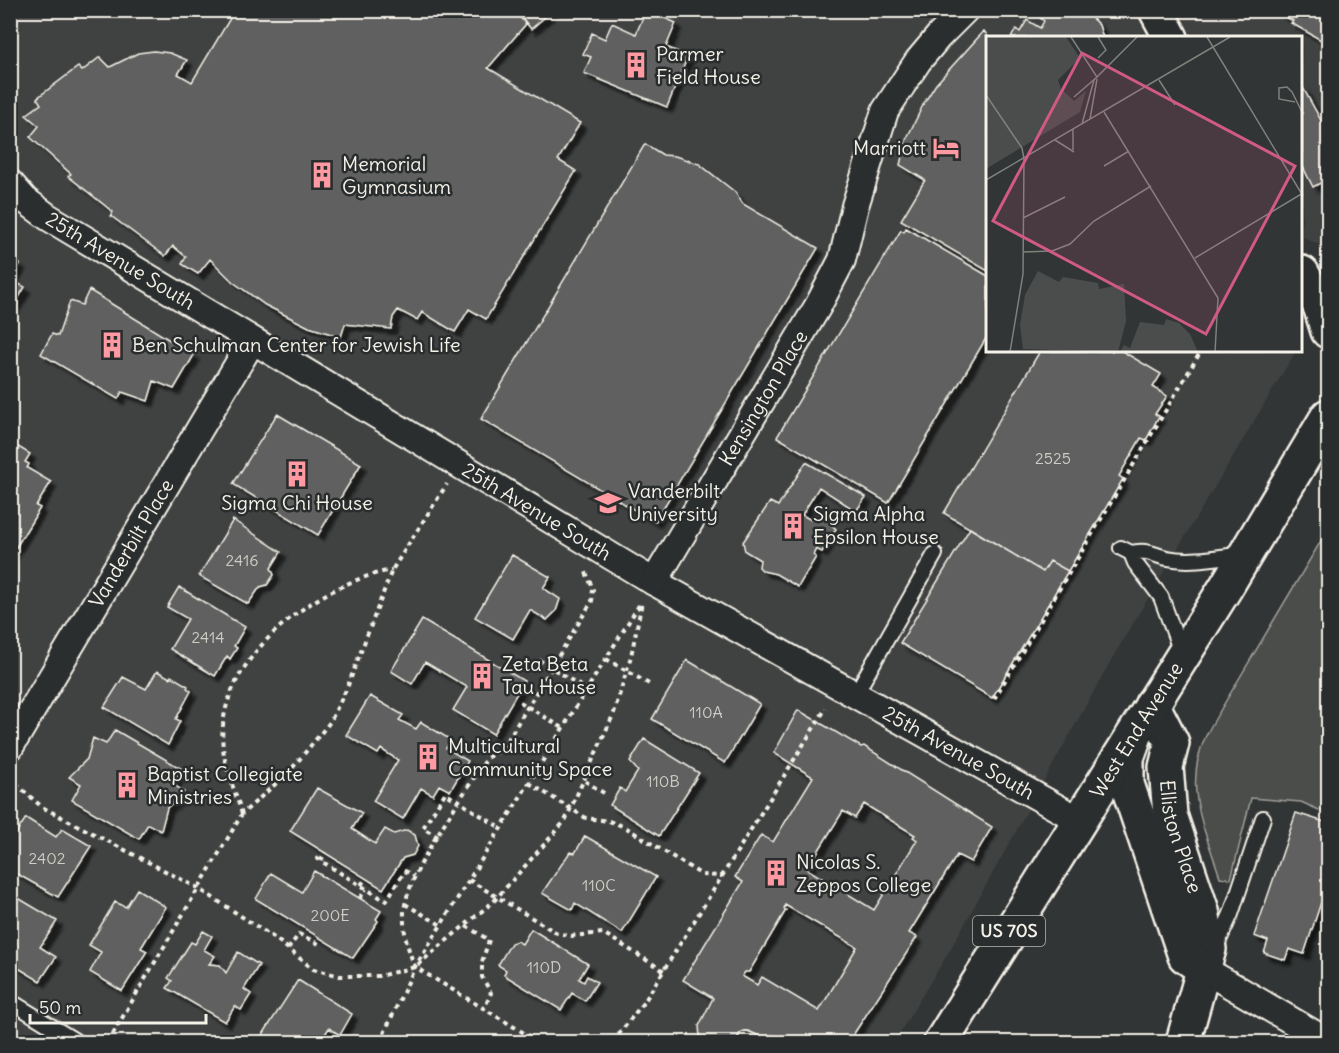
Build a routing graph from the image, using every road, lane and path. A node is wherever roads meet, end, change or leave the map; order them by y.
1 (965, 10) edge
2 (1156, 10) edge
3 (1170, 36) edge
4 (10, 183) edge
5 (1303, 275) edge
6 (1329, 331) edge
7 (252, 341) junction
8 (1200, 352) edge
9 (1329, 416) edge
10 (449, 482) dead end
11 (935, 554) dead end
12 (1245, 554) junction
13 (580, 563) dead end
14 (392, 570) junction
15 (654, 582) junction
16 (1182, 656) junction
17 (606, 659) junction
18 (539, 660) dead end
19 (552, 668) junction
20 (626, 671) junction
21 (649, 684) dead end
22 (587, 690) junction
23 (855, 695) junction
24 (994, 699) dead end
25 (520, 702) dead end
26 (528, 707) junction
27 (826, 708) dead end
28 (1145, 715) junction
29 (563, 728) junction
30 (10, 747) edge
31 (585, 781) junction
32 (530, 783) junction
33 (16, 784) dead end
34 (607, 795) dead end
35 (459, 802) junction
36 (571, 809) junction
37 (242, 814) junction
38 (1263, 818) dead end
39 (1078, 820) junction
40 (501, 828) junction
41 (438, 837) junction
42 (326, 852) dead end
43 (414, 876) junction
44 (722, 876) junction
45 (366, 878) dead end
46 (469, 880) junction
47 (361, 885) junction
48 (198, 888) junction
49 (366, 889) junction
50 (498, 897) junction
51 (360, 898) dead end
52 (405, 904) junction
53 (441, 926) junction
54 (466, 926) junction
55 (321, 945) dead end
56 (288, 949) junction
57 (415, 967) junction
58 (1205, 970) junction
59 (664, 971) junction
60 (10, 1001) edge
61 (484, 1009) junction
62 (77, 1042) edge
63 (108, 1042) edge
64 (380, 1042) edge
65 (539, 1042) edge
66 (613, 1042) edge
67 (940, 1042) edge
68 (1183, 1042) edge
69 (1328, 1042) edge

1 - 15 street, Kensington Place
2 - 3 main road
4 - 7 street, 25th Avenue South
5 - 6 main road
7 - 15 street, 25th Avenue South
7 - 30 street, Vanderbilt Place
8 - 24 path
9 - 12 main road, West End Avenue / US 70S
10 - 14 path
11 - 23 lane
12 - 16 main road, West End Avenue / US 70S
12 - 16 lane
13 - 19 path
14 - 37 path
14 - 37 path
15 - 23 street, 25th Avenue South
16 - 28 main road, West End Avenue / US 70S
17 - 20 path
17 - 20 path
17 - 22 path
18 - 19 path
19 - 22 path
19 - 26 path
20 - 21 path
20 - 31 path
22 - 29 path
23 - 39 street, 25th Avenue South
25 - 26 path
26 - 29 path
26 - 35 path
27 - 44 path
28 - 39 main road, West End Avenue / US 70S
28 - 58 main road, Elliston Place
29 - 32 path
31 - 34 path
31 - 36 path
32 - 36 path
32 - 40 path
33 - 48 path
35 - 40 path
35 - 41 path
35 - 41 path
36 - 44 path
36 - 50 path
37 - 48 path
38 - 58 lane
39 - 67 main road, West End Avenue / US 70S
40 - 46 path
41 - 43 path
42 - 47 path
43 - 49 path
43 - 52 path
44 - 59 path
45 - 47 path
46 - 50 path
46 - 53 path
47 - 49 path
48 - 56 path
48 - 63 path
49 - 51 path
50 - 54 path
50 - 59 path
52 - 53 path
52 - 57 path
53 - 57 path
54 - 57 path
54 - 61 path
55 - 56 path
56 - 57 path
57 - 61 path
57 - 64 path
58 - 68 main road, Elliston Place
58 - 69 street
59 - 66 path
60 - 62 lane
61 - 65 path

